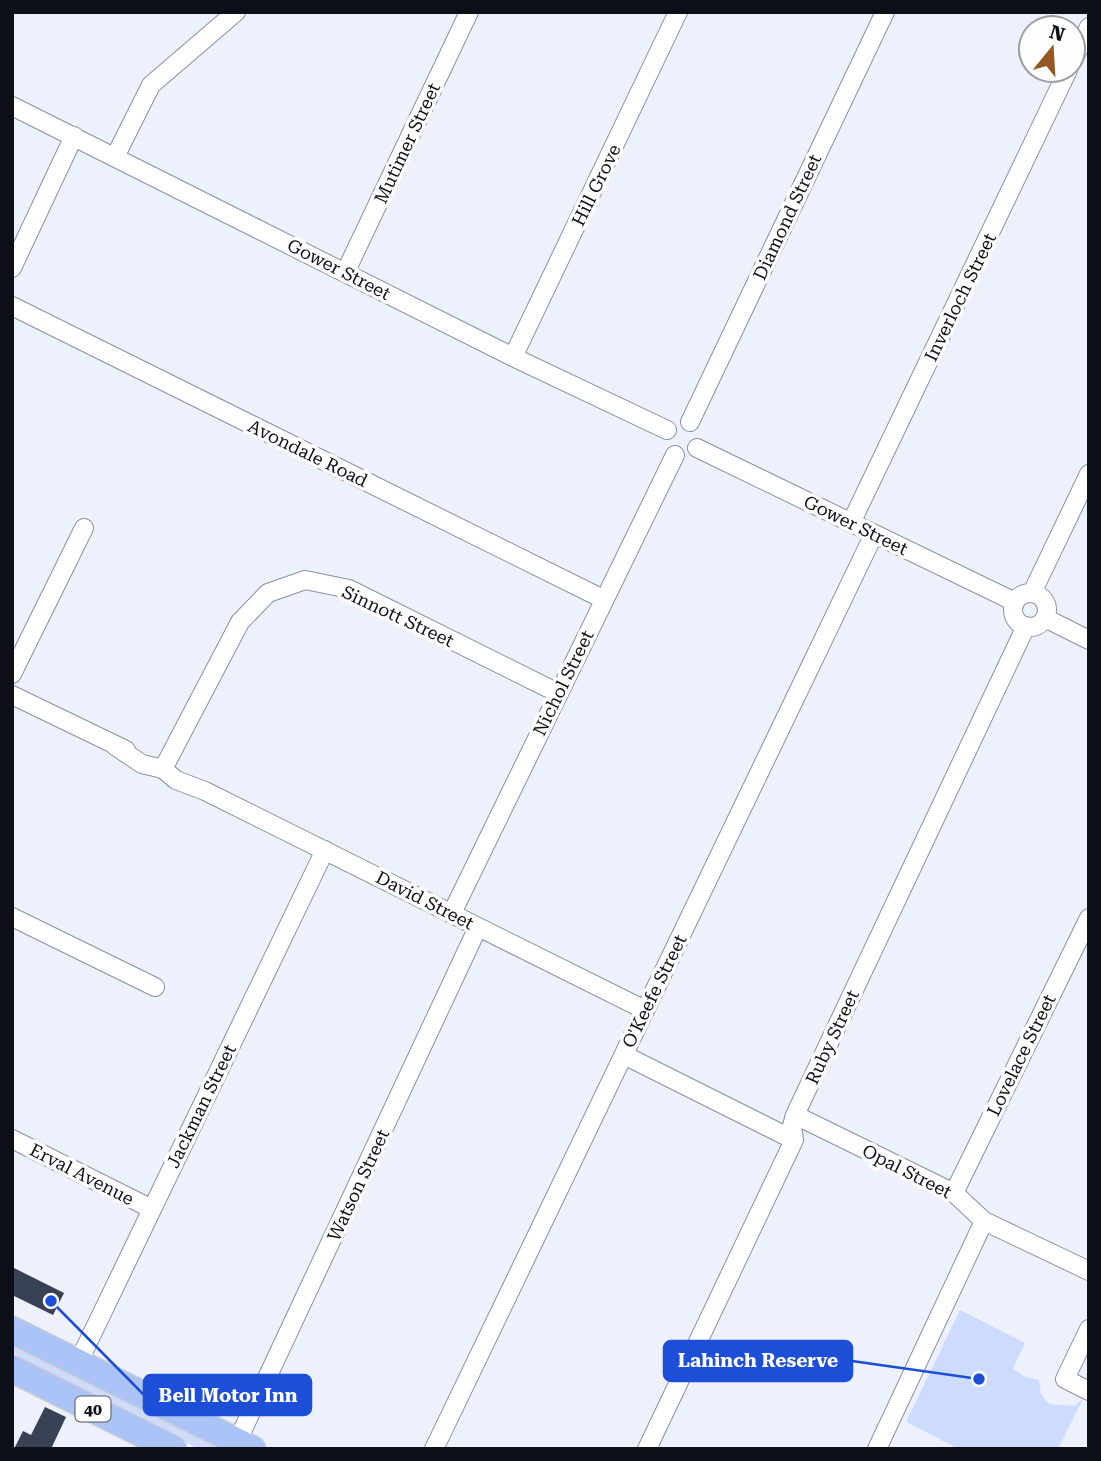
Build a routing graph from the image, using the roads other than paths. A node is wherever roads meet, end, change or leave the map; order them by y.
1 (236, 12) edge
2 (469, 12) edge
3 (678, 12) edge
4 (885, 12) edge
5 (1061, 84) edge
6 (12, 106) edge
7 (74, 136) junction
8 (115, 157) junction
9 (12, 268) edge
10 (345, 273) junction
11 (12, 306) edge
12 (513, 357) junction
13 (690, 422) junction
14 (667, 430) junction
15 (697, 448) junction
16 (675, 455) junction
17 (1089, 474) edge
18 (851, 523) junction
19 (84, 528) dead end
20 (874, 534) junction
21 (1032, 593) junction
22 (603, 599) junction
23 (1015, 602) junction
24 (1045, 618) junction
25 (1026, 626) junction
26 (1089, 640) edge
27 (12, 674) edge
28 (558, 693) junction
29 (12, 695) edge
30 (165, 766) junction
31 (325, 850) junction
32 (452, 913) junction
33 (12, 917) edge
34 (1089, 918) edge
35 (478, 927) junction
36 (155, 987) dead end
37 (645, 1010) junction
38 (624, 1055) junction
39 (795, 1115) junction
40 (12, 1139) edge
41 (794, 1140) junction
42 (954, 1193) junction
43 (152, 1209) junction
44 (984, 1221) junction
45 (1089, 1271) edge
46 (1089, 1329) edge
47 (12, 1330) edge
48 (78, 1363) junction
49 (12, 1369) edge
50 (1089, 1391) edge
51 (245, 1445) edge
52 (173, 1449) edge
53 (435, 1449) edge
54 (647, 1449) edge
55 (877, 1449) edge

1 - 8 street
2 - 10 street, Mutimer Street
3 - 12 street, Hill Grove
4 - 13 street, Diamond Street
5 - 18 street, Inverloch Street
6 - 7 street, Gower Street
7 - 8 street, Gower Street
7 - 9 street
8 - 10 street, Gower Street
10 - 12 street, Gower Street
11 - 22 street, Avondale Road
12 - 14 street, Gower Street
13 - 14 street
13 - 15 street
14 - 16 street
15 - 16 street
15 - 18 street, Gower Street
16 - 22 street, Nichol Street
17 - 21 street
18 - 20 street, Gower Street
19 - 27 street
20 - 23 street, Gower Street
20 - 37 street, O'Keefe Street
21 - 23 street
21 - 24 street
22 - 28 street, Nichol Street
23 - 25 street
24 - 25 street
24 - 26 street
25 - 39 street, Ruby Street
28 - 30 street, Sinnott Street
28 - 32 street, Nichol Street
29 - 30 street, David Street
30 - 31 street, David Street
31 - 32 street, David Street
31 - 43 street, Jackman Street
32 - 35 street, David Street
33 - 36 street
34 - 42 street, Lovelace Street
35 - 37 street, David Street
35 - 51 street, Watson Street
37 - 38 street, O'Keefe Street
38 - 41 street
38 - 53 street, O'Keefe Street
39 - 41 street, Ruby Street
39 - 42 street, Opal Street
40 - 43 street, Erval Avenue
41 - 54 street, Ruby Street
42 - 44 street, Opal Street
43 - 48 street, Jackman Street
44 - 45 street, Opal Street
44 - 55 street
46 - 50 street
47 - 48 highway, 40
48 - 51 highway, 40
49 - 52 highway, 40

